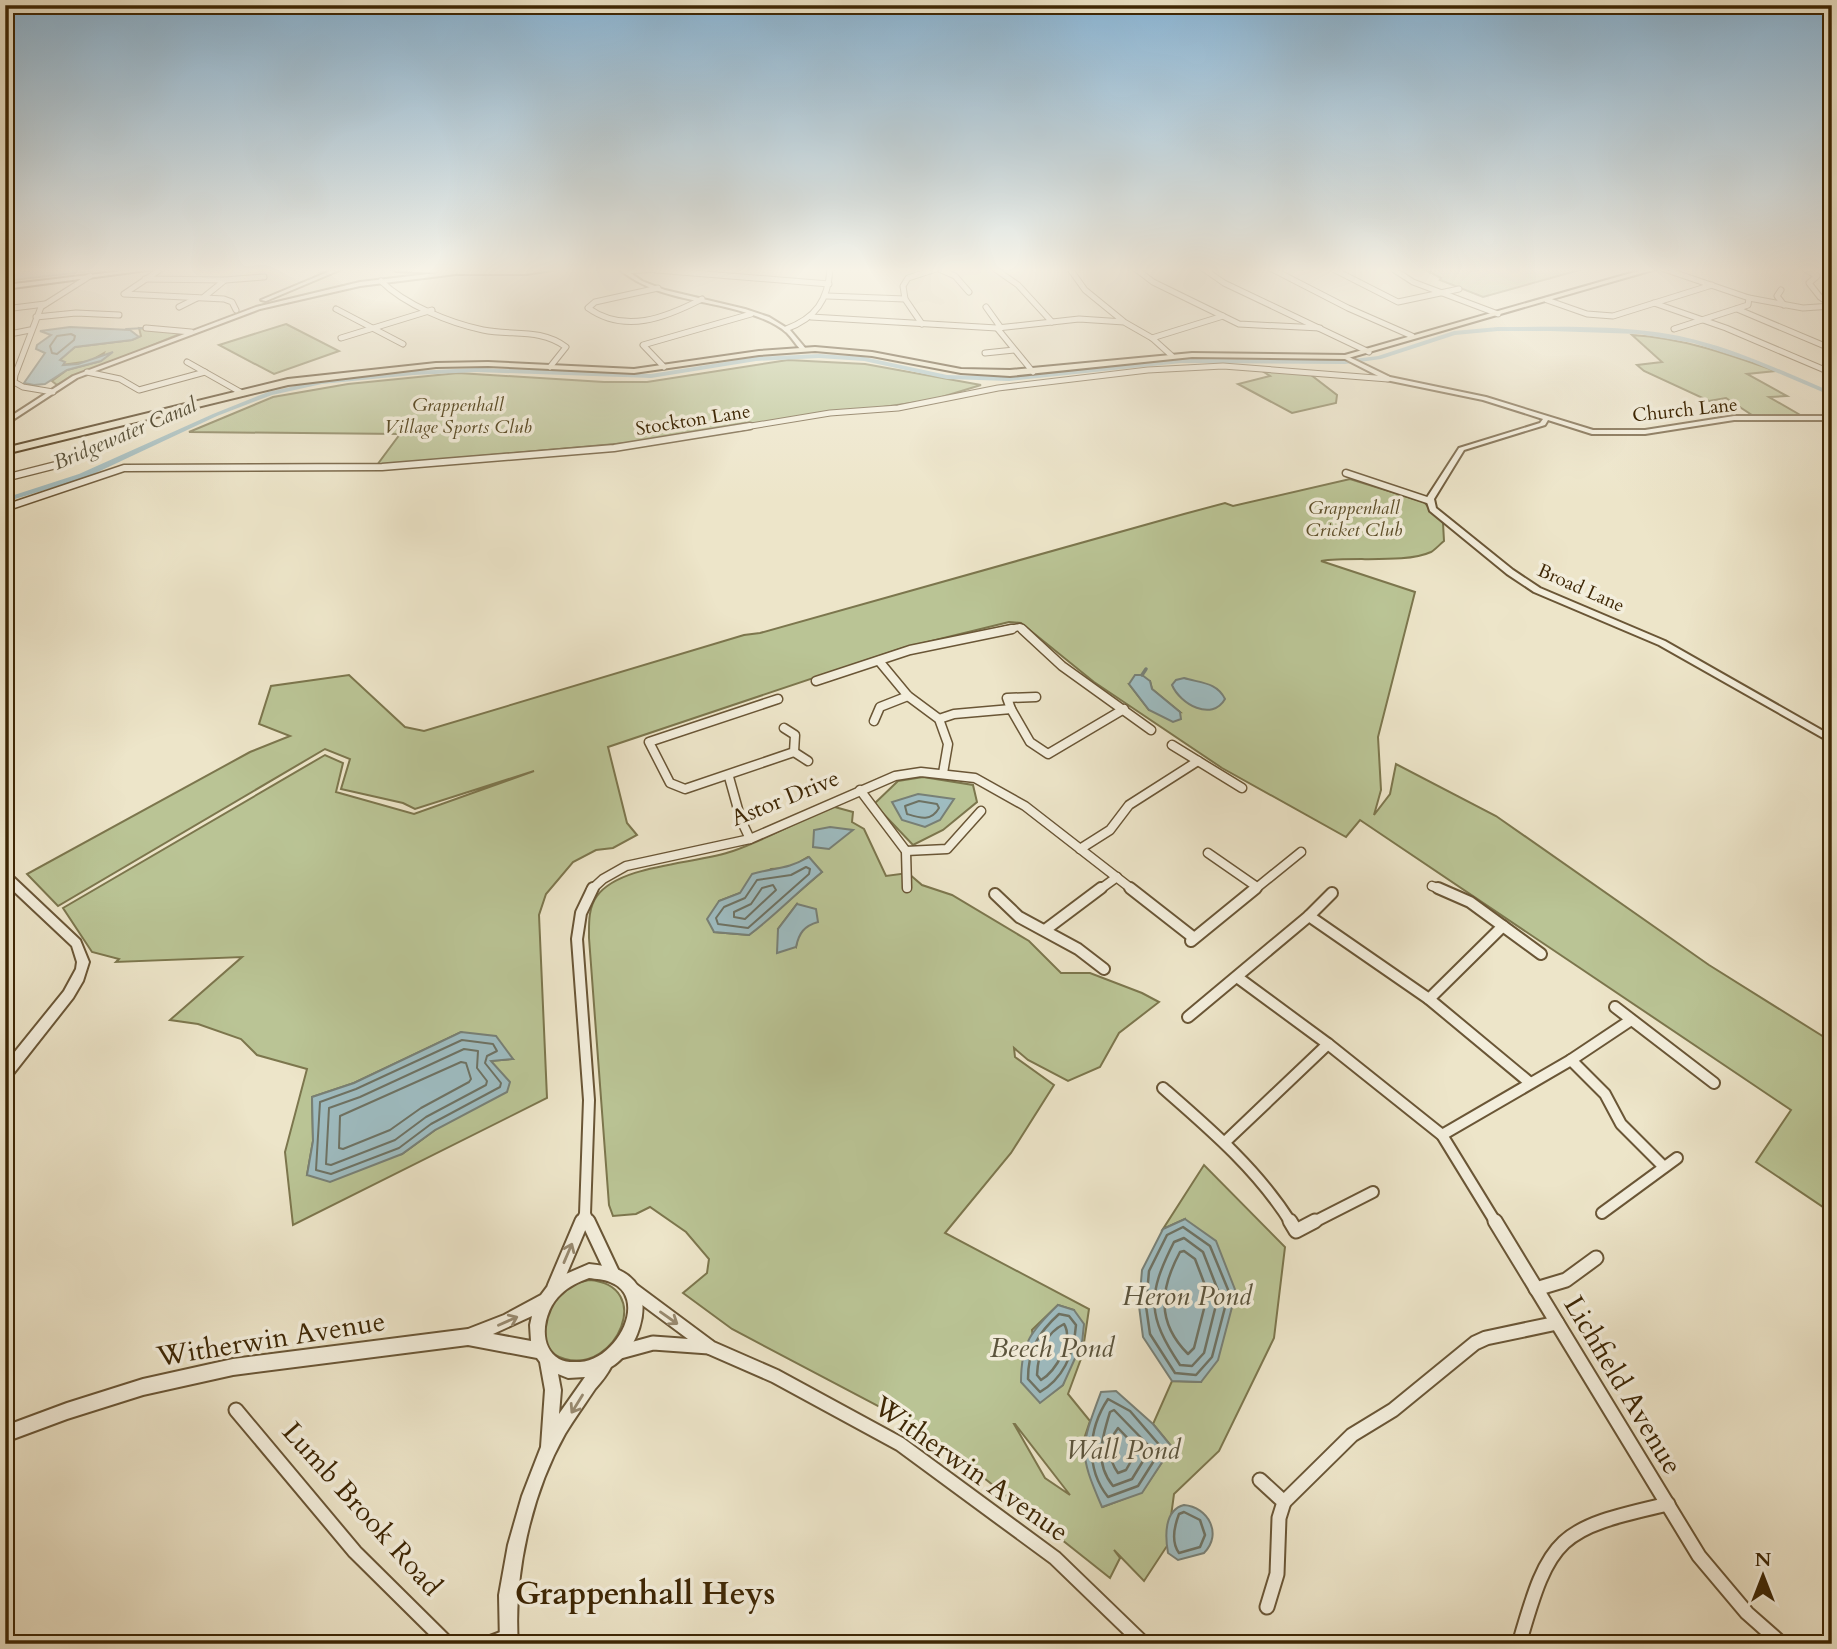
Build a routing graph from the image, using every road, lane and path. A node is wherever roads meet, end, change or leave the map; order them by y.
1 (25, 346) edge
2 (154, 346) edge
3 (565, 346) edge
4 (644, 346) edge
5 (800, 346) edge
6 (1012, 346) edge
7 (1161, 346) edge
8 (1357, 346) edge
9 (1385, 346) edge
10 (1766, 346) edge
11 (803, 349) junction
12 (1014, 349) junction
13 (1369, 352) junction
14 (985, 353) dead end
15 (1172, 356) junction
16 (1347, 358) junction
17 (187, 362) dead end
18 (551, 367) junction
19 (664, 368) junction
20 (86, 372) junction
21 (205, 372) junction
22 (1033, 372) junction
23 (1832, 373) edge
24 (1388, 379) junction
25 (14, 382) junction
26 (5, 385) edge
27 (53, 392) junction
28 (242, 393) junction
29 (1832, 418) edge
30 (1546, 419) junction
31 (5, 423) edge
32 (5, 452) edge
33 (64, 463) dead end
34 (5, 467) edge
35 (1346, 473) dead end
36 (7, 478) edge
37 (1430, 501) junction
38 (5, 508) edge
39 (879, 661) junction
40 (816, 681) dead end
41 (908, 696) junction
42 (1036, 697) dead end
43 (778, 699) dead end
44 (1011, 709) junction
45 (1124, 709) junction
46 (939, 719) junction
47 (874, 721) dead end
48 (784, 728) dead end
49 (1151, 730) dead end
50 (1832, 740) edge
51 (1172, 745) dead end
52 (794, 752) junction
53 (808, 761) dead end
54 (1199, 761) junction
55 (943, 773) junction
56 (729, 777) junction
57 (1242, 788) dead end
58 (860, 790) junction
59 (981, 811) dead end
60 (750, 839) junction
61 (1080, 849) junction
62 (906, 851) junction
63 (1301, 852) dead end
64 (1208, 853) dead end
65 (5, 876) edge
66 (1117, 877) junction
67 (1432, 886) dead end
68 (1257, 887) junction
69 (907, 888) dead end
70 (1332, 893) dead end
71 (995, 894) dead end
72 (1309, 916) junction
73 (1503, 926) junction
74 (1045, 930) junction
75 (1541, 954) dead end
76 (1104, 968) dead end
77 (1237, 977) junction
78 (1429, 999) junction
79 (1615, 1007) dead end
80 (1188, 1017) dead end
81 (1631, 1020) junction
82 (1328, 1044) junction
83 (1571, 1060) junction
84 (5, 1074) edge
85 (1529, 1082) junction
86 (1714, 1083) dead end
87 (1163, 1088) dead end
88 (1442, 1135) junction
89 (1226, 1141) junction
90 (1677, 1158) dead end
91 (1664, 1167) junction
92 (1373, 1192) dead end
93 (1602, 1213) dead end
94 (585, 1214) junction
95 (1596, 1258) dead end
96 (613, 1274) junction
97 (629, 1286) junction
98 (1536, 1289) junction
99 (549, 1296) junction
100 (1557, 1323) junction
101 (468, 1337) junction
102 (711, 1348) junction
103 (544, 1355) junction
104 (612, 1357) junction
105 (236, 1410) dead end
106 (5, 1434) edge
107 (549, 1448) junction
108 (1260, 1480) dead end
109 (1284, 1502) junction
110 (1668, 1504) junction
111 (1267, 1607) dead end
112 (508, 1640) edge
113 (448, 1644) edge
114 (487, 1644) edge
115 (1144, 1644) edge
116 (1519, 1644) edge
117 (1782, 1644) edge

1 - 25 street
2 - 20 street
3 - 18 street
4 - 19 street
5 - 11 street
6 - 12 street
7 - 15 street
8 - 13 street
9 - 13 main road
10 - 23 street
11 - 19 main road
11 - 22 main road
12 - 14 street
12 - 22 street
13 - 16 main road
15 - 16 main road
15 - 22 main road
16 - 24 street, Church Lane
17 - 21 street
18 - 19 main road
18 - 28 main road
20 - 21 street
20 - 27 street
21 - 28 street
24 - 30 street, Church Lane
24 - 38 street, Stockton Lane
25 - 26 street
25 - 27 street
27 - 31 street
28 - 32 main road
29 - 30 street, Church Lane
30 - 37 street
33 - 36 street
34 - 36 street
35 - 37 street
37 - 50 street, Broad Lane
39 - 40 street
39 - 41 street
39 - 45 street
41 - 46 street
41 - 47 street
42 - 44 street
43 - 56 street
44 - 45 street
44 - 46 street
45 - 49 street
46 - 55 street
48 - 52 street
51 - 54 street
52 - 53 street
52 - 56 street
54 - 57 street
54 - 61 street
55 - 58 street, Astor Drive
55 - 61 street, Astor Drive
56 - 60 street
58 - 60 street, Astor Drive
58 - 62 street
59 - 62 street
60 - 94 street, Astor Drive
61 - 66 street, Astor Drive
62 - 69 street
63 - 68 street, Astor Drive
64 - 68 street
65 - 84 street
66 - 68 street, Astor Drive
66 - 74 street
67 - 73 street
70 - 72 street
71 - 74 street
72 - 77 street
72 - 78 street
73 - 75 street
73 - 78 street
74 - 76 street
77 - 80 street
77 - 82 street
78 - 85 street
79 - 81 street
81 - 83 street
81 - 86 street
82 - 88 street
82 - 89 street
83 - 85 street
83 - 91 street
85 - 88 street
87 - 89 street
88 - 98 street, Lichfield Avenue
89 - 92 street
90 - 91 street
91 - 93 street
94 - 96 street, Astor Drive
99 -> 94 street, Astor Drive
95 - 98 street
96 - 97 street
96 - 99 street
97 -> 102 street, Witherwin Avenue
97 - 104 street
98 - 100 street, Lichfield Avenue
101 -> 99 street, Witherwin Avenue
99 - 103 street
100 - 109 street
100 - 110 street, Lichfield Avenue
101 - 103 street, Witherwin Avenue
101 - 106 street, Witherwin Avenue
102 - 104 street, Witherwin Avenue
102 - 115 street, Witherwin Avenue
103 - 104 street
103 - 107 street
104 -> 107 street
105 - 113 street, Lumb Brook Road
107 - 112 street
108 - 109 street
109 - 111 street
110 - 116 street
110 - 117 street, Lichfield Avenue
112 - 114 street

